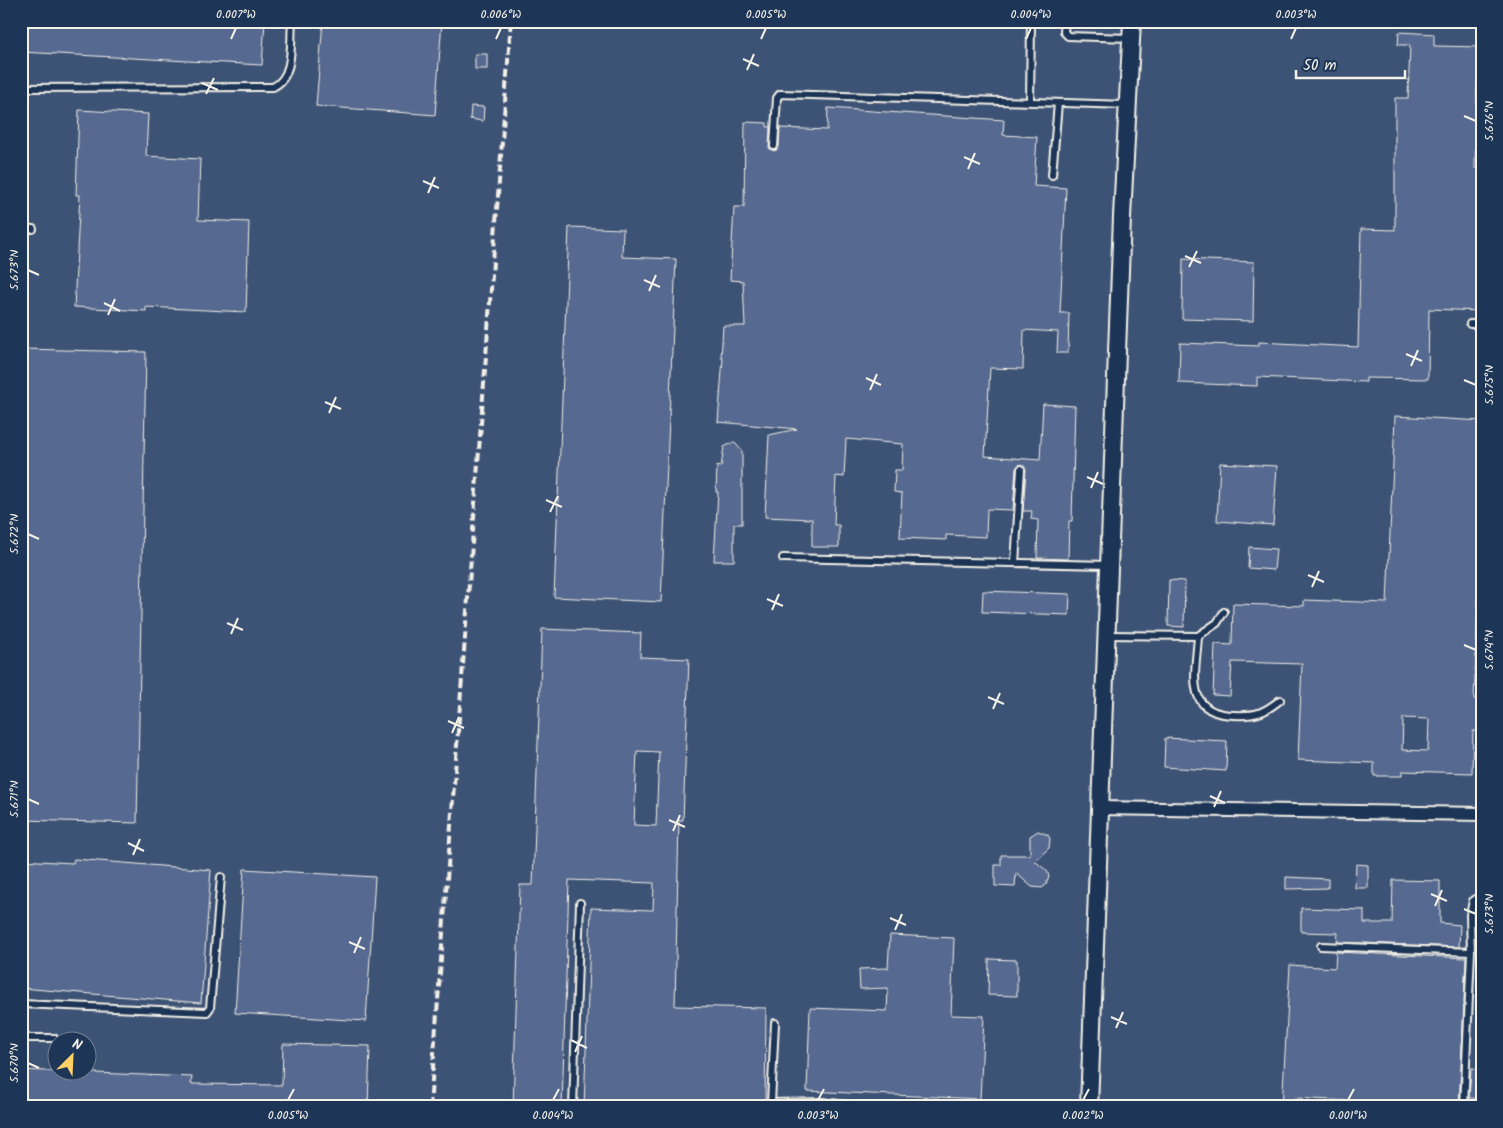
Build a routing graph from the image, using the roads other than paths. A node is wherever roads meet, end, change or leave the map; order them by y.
1 (292, 21) edge
2 (1031, 21) edge
3 (1065, 21) edge
4 (1132, 21) edge
5 (1131, 38) junction
6 (21, 88) edge
7 (1030, 102) junction
8 (1058, 102) junction
9 (1128, 105) junction
10 (774, 146) dead end
11 (1052, 175) dead end
12 (21, 229) edge
13 (33, 229) dead end
14 (1470, 324) dead end
15 (1482, 324) edge
16 (1021, 469) dead end
17 (783, 558) dead end
18 (1015, 563) junction
19 (1110, 565) junction
20 (1224, 612) dead end
21 (1107, 635) junction
22 (1198, 636) junction
23 (1280, 700) dead end
24 (1098, 808) junction
25 (1482, 814) edge
26 (221, 877) dead end
27 (1482, 894) edge
28 (580, 903) dead end
29 (1321, 946) dead end
30 (1472, 952) junction
31 (21, 1004) edge
32 (774, 1023) dead end
33 (21, 1038) edge
34 (48, 1038) edge
35 (771, 1105) edge
36 (573, 1107) edge
37 (864, 1107) edge
38 (1089, 1107) edge
39 (1464, 1107) edge

1 - 6 lane
2 - 7 lane
3 - 5 lane
4 - 5 street
5 - 9 street
7 - 8 lane
7 - 10 lane
8 - 9 lane
8 - 11 lane
9 - 19 street
12 - 13 lane
14 - 15 lane
16 - 18 lane
17 - 18 lane
18 - 19 lane
19 - 21 street
20 - 22 lane
21 - 22 lane
21 - 24 street
22 - 23 lane
24 - 25 street
24 - 38 street
26 - 31 lane
27 - 30 lane
28 - 36 lane
29 - 30 lane
30 - 39 lane
32 - 35 lane
33 - 34 lane
35 - 37 lane

